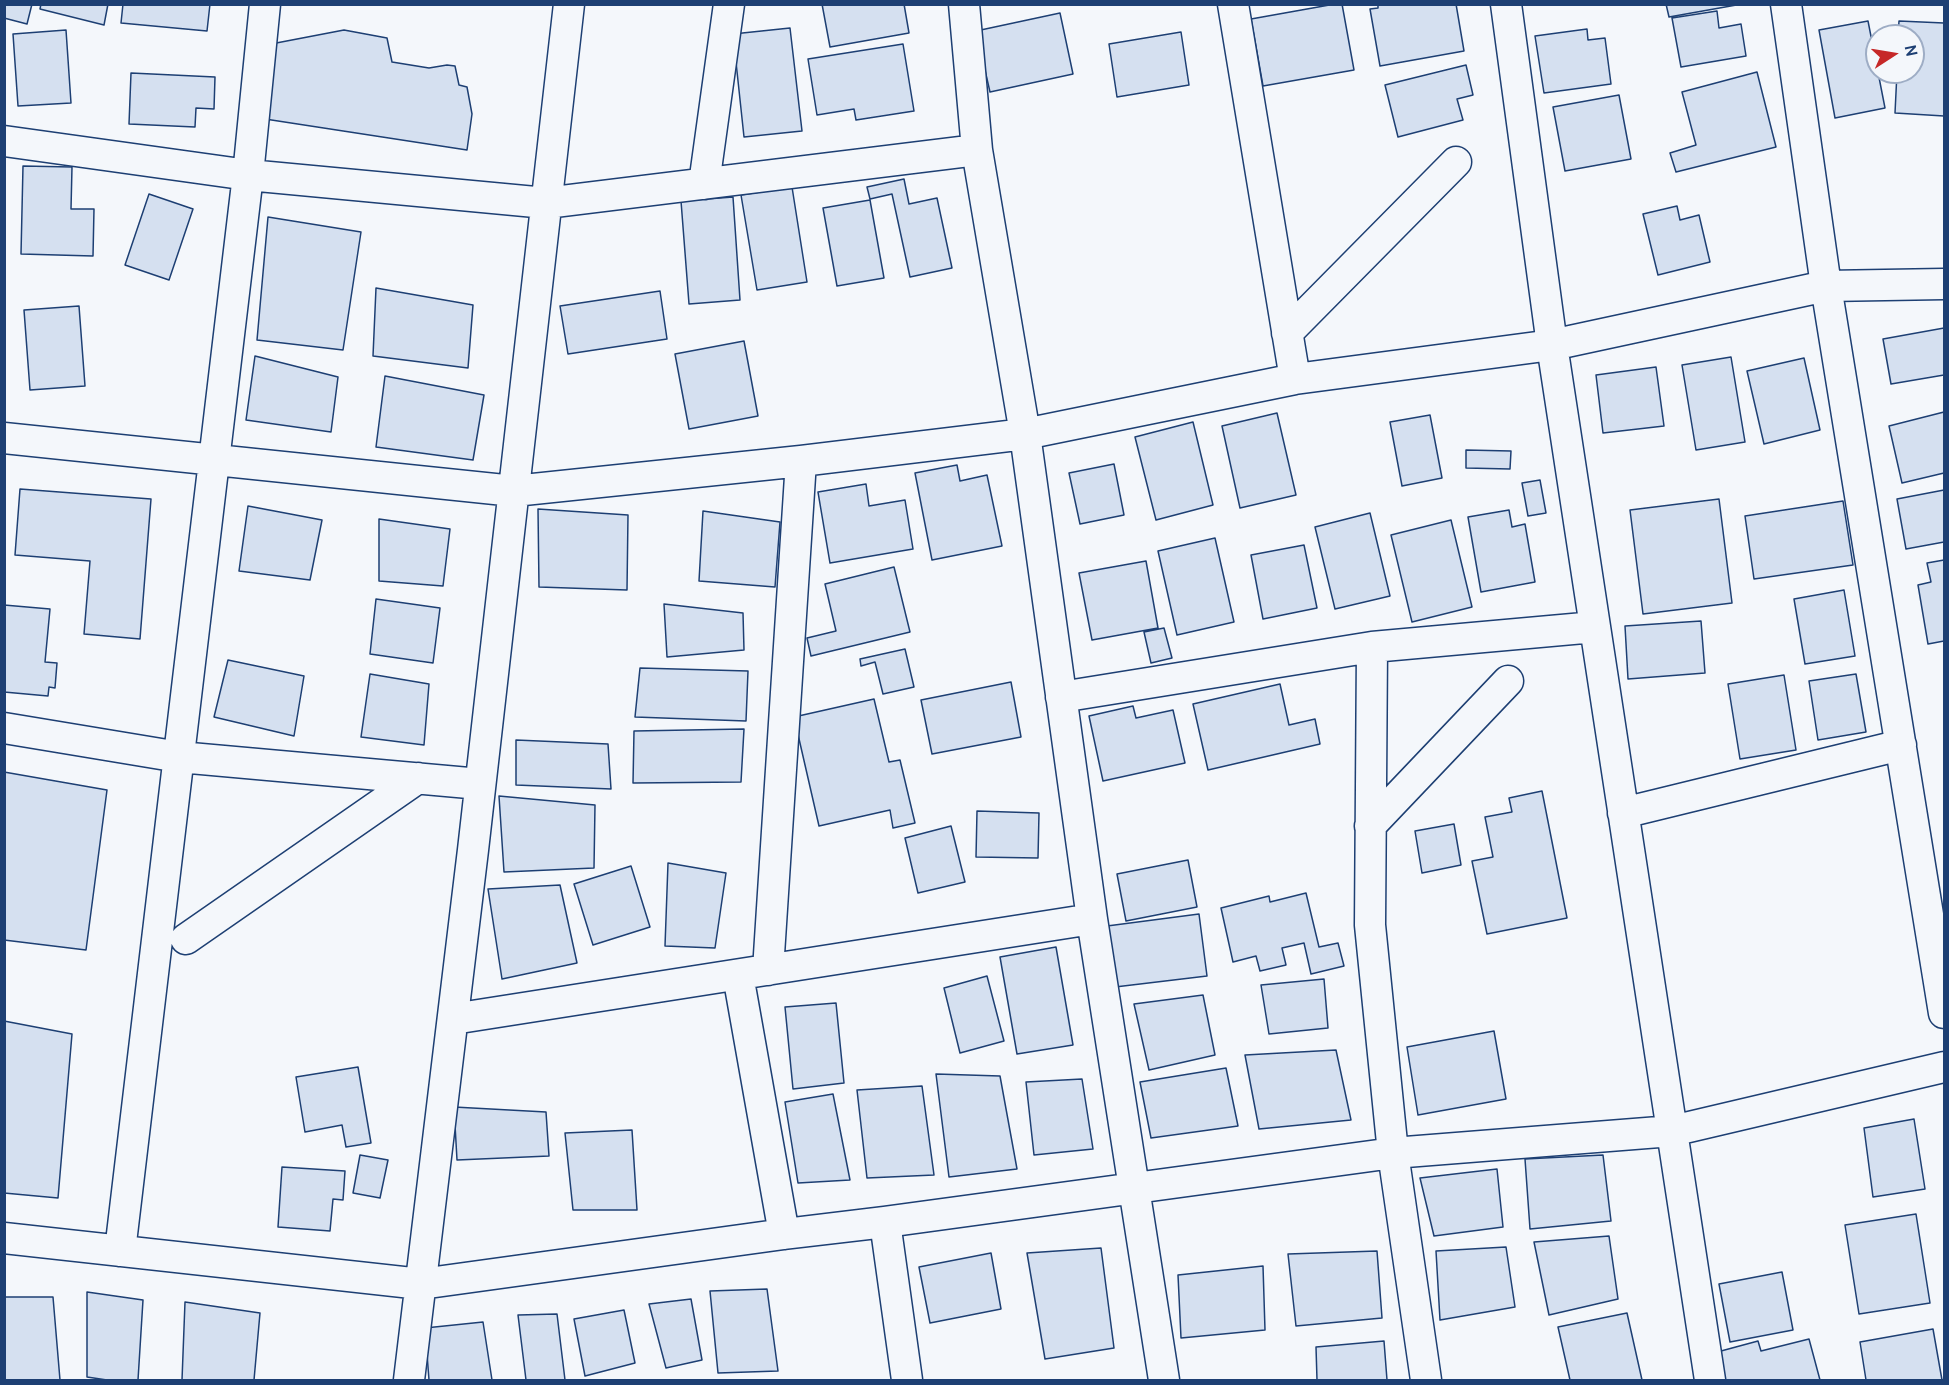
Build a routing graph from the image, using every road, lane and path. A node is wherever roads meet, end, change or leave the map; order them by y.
1 (265, 4) edge
2 (569, 4) edge
3 (729, 4) edge
4 (964, 4) edge
5 (1233, 4) edge
6 (1506, 4) edge
7 (1786, 4) edge
8 (4, 141) edge
9 (977, 150) junction
10 (1456, 162) dead end
11 (248, 175) junction
12 (704, 184) junction
13 (546, 203) junction
14 (1944, 284) edge
15 (1826, 286) junction
16 (1287, 333) junction
17 (1552, 345) junction
18 (1294, 379) junction
19 (1025, 434) junction
20 (4, 438) edge
21 (214, 461) junction
22 (801, 461) junction
23 (514, 491) junction
24 (1595, 627) junction
25 (1372, 646) junction
26 (1508, 681) dead end
27 (1061, 697) junction
28 (4, 728) edge
29 (1901, 745) junction
30 (179, 757) junction
31 (418, 778) junction
32 (480, 784) junction
33 (1623, 813) junction
34 (1371, 826) junction
35 (1092, 919) junction
36 (186, 939) dead end
37 (768, 970) junction
38 (738, 975) junction
39 (1944, 1012) edge
40 (453, 1019) junction
41 (1944, 1067) edge
42 (1672, 1131) junction
43 (1393, 1153) junction
44 (1134, 1189) junction
45 (885, 1222) junction
46 (784, 1234) junction
47 (4, 1238) edge
48 (120, 1251) junction
49 (421, 1284) junction
50 (409, 1380) edge
51 (907, 1380) edge
52 (1164, 1380) edge
53 (1426, 1380) edge
54 (1710, 1380) edge

1 - 11 street
2 - 13 street
3 - 12 street
4 - 9 street
5 - 16 street
6 - 17 street
7 - 15 street
8 - 11 street
9 - 12 street
9 - 19 street
10 - 16 street
11 - 13 street
11 - 21 street
12 - 13 street
13 - 23 street
14 - 15 street
15 - 17 street
15 - 29 street
16 - 18 street
17 - 18 street
17 - 24 street
18 - 19 street
19 - 22 street
19 - 27 street
20 - 21 street
21 - 23 street
21 - 30 street
22 - 23 street
22 - 37 street
23 - 32 street
24 - 25 street
24 - 33 street
25 - 27 street
25 - 34 street
26 - 34 street
27 - 35 street
28 - 30 street
29 - 33 street
29 - 39 street
30 - 31 street
30 - 48 street
31 - 32 street
31 - 36 street
32 - 40 street
33 - 42 street
34 - 43 street
35 - 37 street
35 - 44 street
37 - 38 street
38 - 40 street
38 - 46 street
40 - 49 street
41 - 42 street
42 - 43 street
42 - 54 street
43 - 44 street
43 - 53 street
44 - 45 street
44 - 52 street
45 - 46 street
45 - 51 street
46 - 49 street
47 - 48 street
48 - 49 street
49 - 50 street

